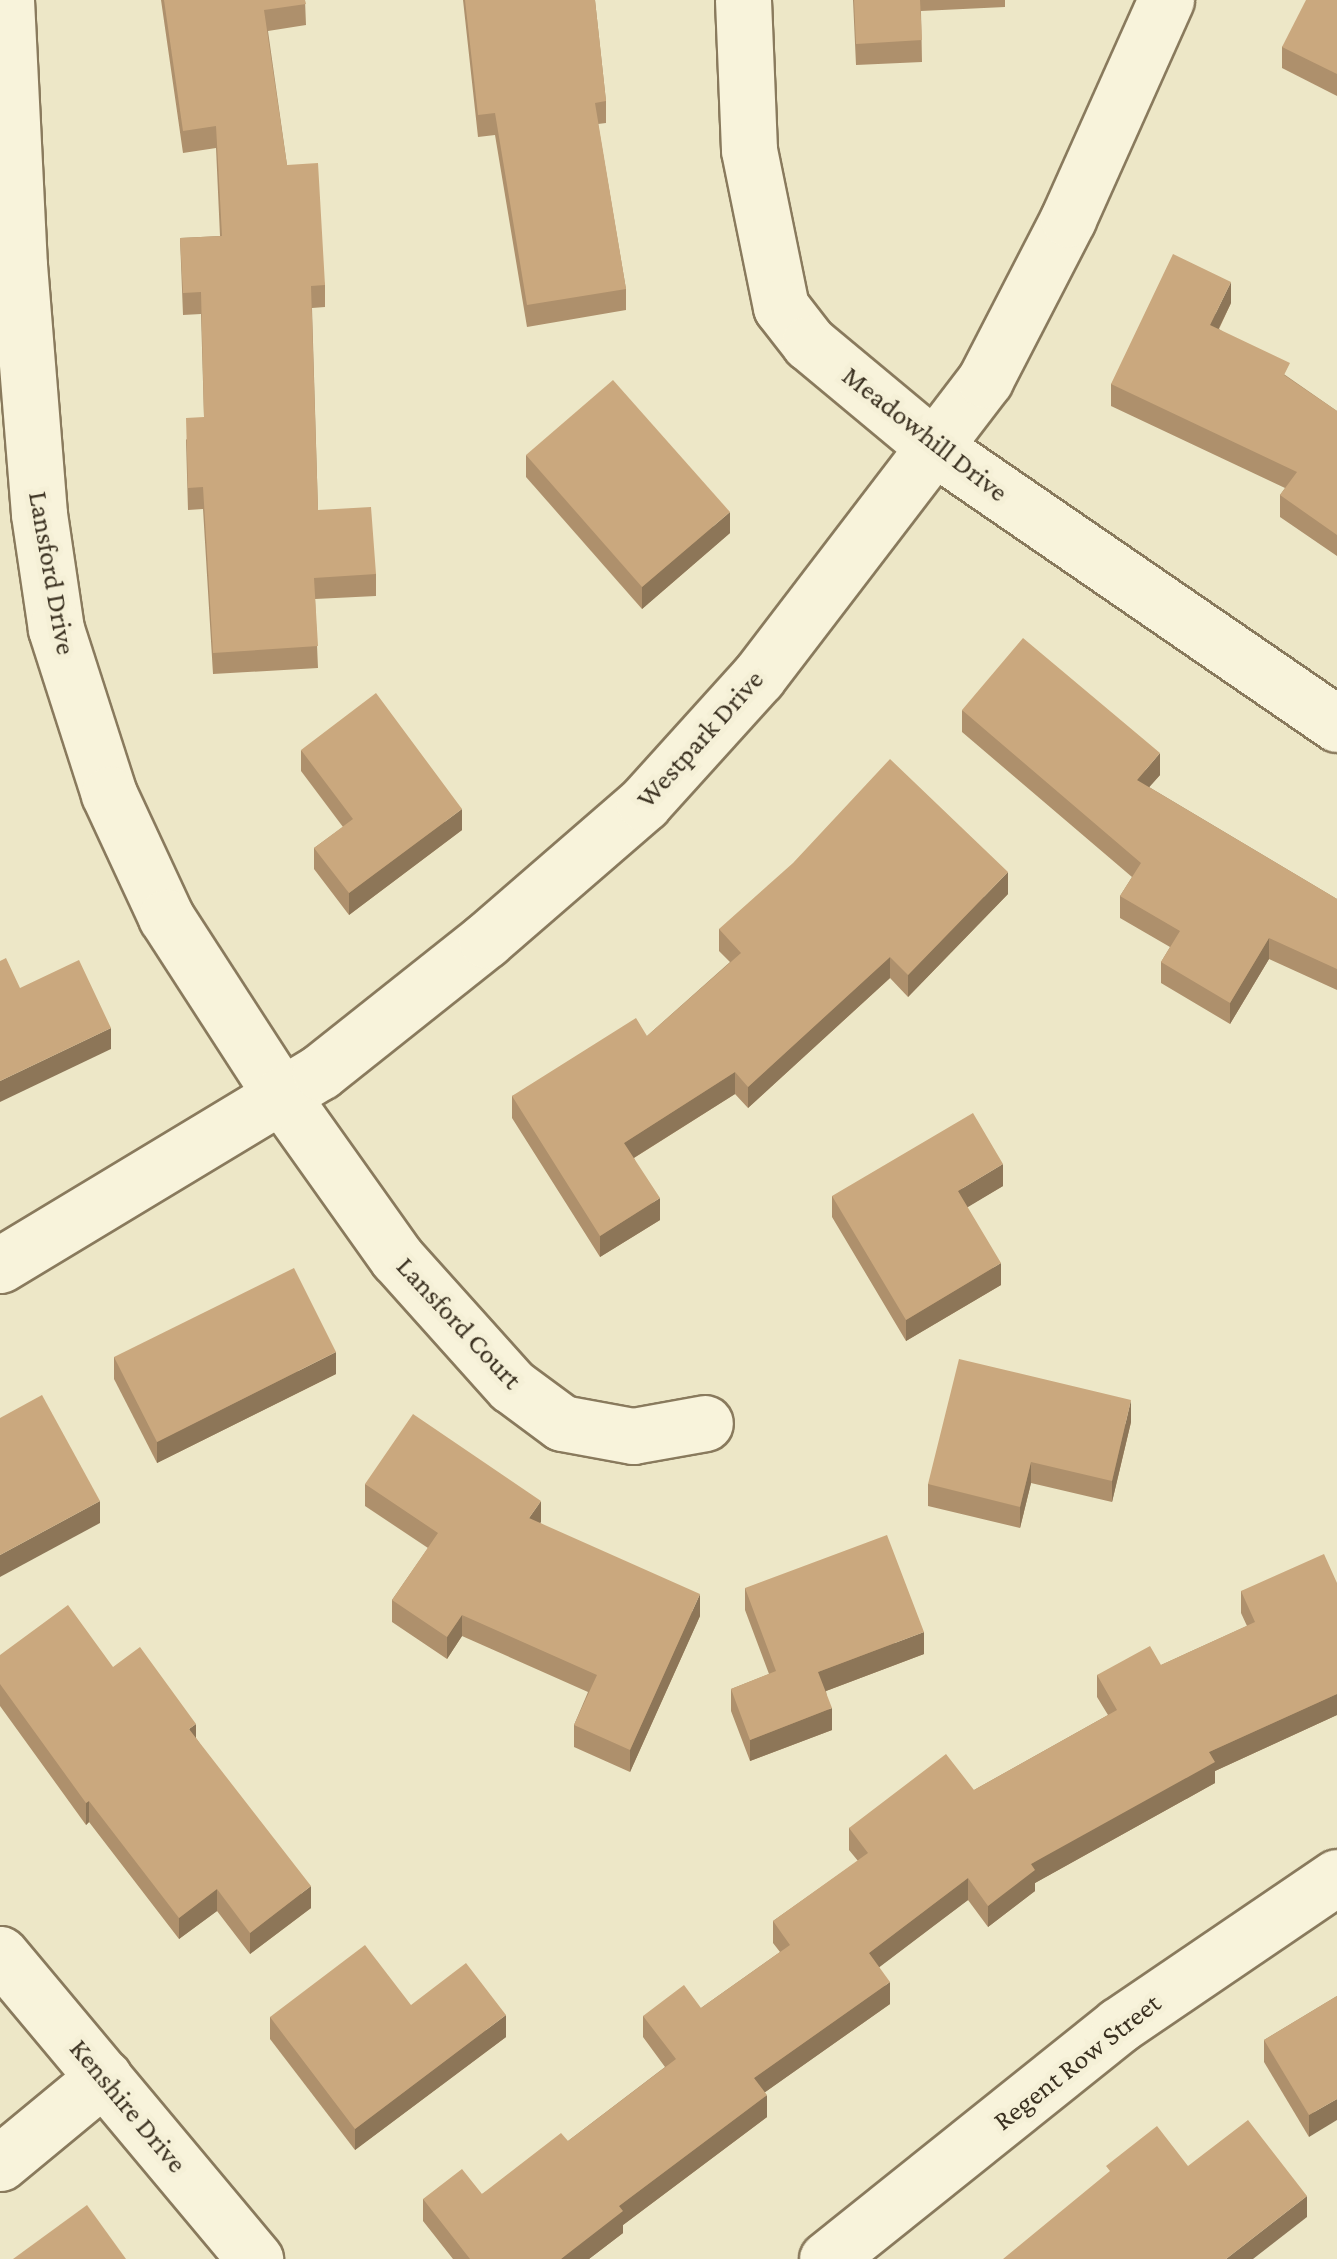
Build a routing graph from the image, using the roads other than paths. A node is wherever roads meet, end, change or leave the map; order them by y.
1 (6, 0) edge
2 (743, 0) edge
3 (1166, 0) edge
4 (934, 447) junction
5 (1337, 724) edge
6 (281, 1094) junction
7 (0, 1264) edge
8 (706, 1423) dead end
9 (1337, 1877) edge
10 (0, 1954) edge
11 (104, 2077) junction
12 (0, 2163) edge
13 (255, 2259) edge
14 (827, 2259) edge

1 - 6 street, Lansford Drive
2 - 4 street, Meadowhill Drive
3 - 4 street, Westpark Drive
4 - 5 street, Meadowhill Drive
4 - 6 street, Westpark Drive
6 - 7 street, Westpark Drive
6 - 8 street, Lansford Court
9 - 14 street, Regent Row Street
10 - 11 street, Kenshire Drive
11 - 12 street
11 - 13 street, Kenshire Drive

